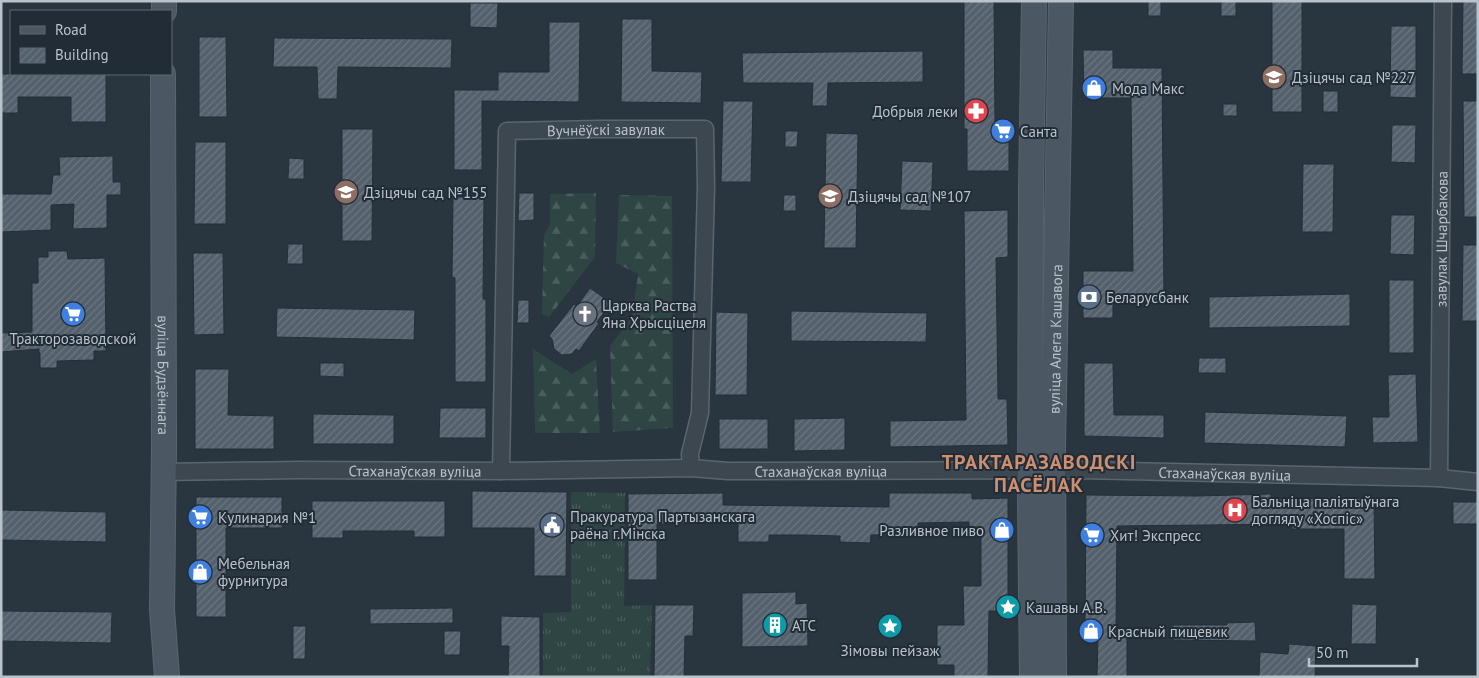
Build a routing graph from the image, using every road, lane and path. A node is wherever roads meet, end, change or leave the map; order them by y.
1 (1034, 1) edge
2 (1061, 1) edge
3 (1443, 1) edge
4 (164, 75) edge
5 (690, 468) junction
6 (1042, 470) junction
7 (501, 471) junction
8 (164, 472) junction
9 (1439, 478) junction
10 (1478, 482) edge
11 (167, 677) edge
12 (1032, 677) edge
13 (1054, 677) edge

1 - 6 main road, вуліца Алега Кашавога
2 - 6 main road, вуліца Алега Кашавога
3 - 9 street, завулак Шчарбакова
4 - 8 main road, вуліца Будзённага
5 - 6 street, Стаханаўская вуліца
5 - 7 street, Стаханаўская вуліца
5 - 7 street, Вучнёўскі завулак
6 - 9 street, Стаханаўская вуліца
6 - 12 main road, вуліца Алега Кашавога
6 - 13 main road, вуліца Алега Кашавога
7 - 8 street, Стаханаўская вуліца
8 - 11 main road, вуліца Будзённага
9 - 10 street, Стаханаўская вуліца

